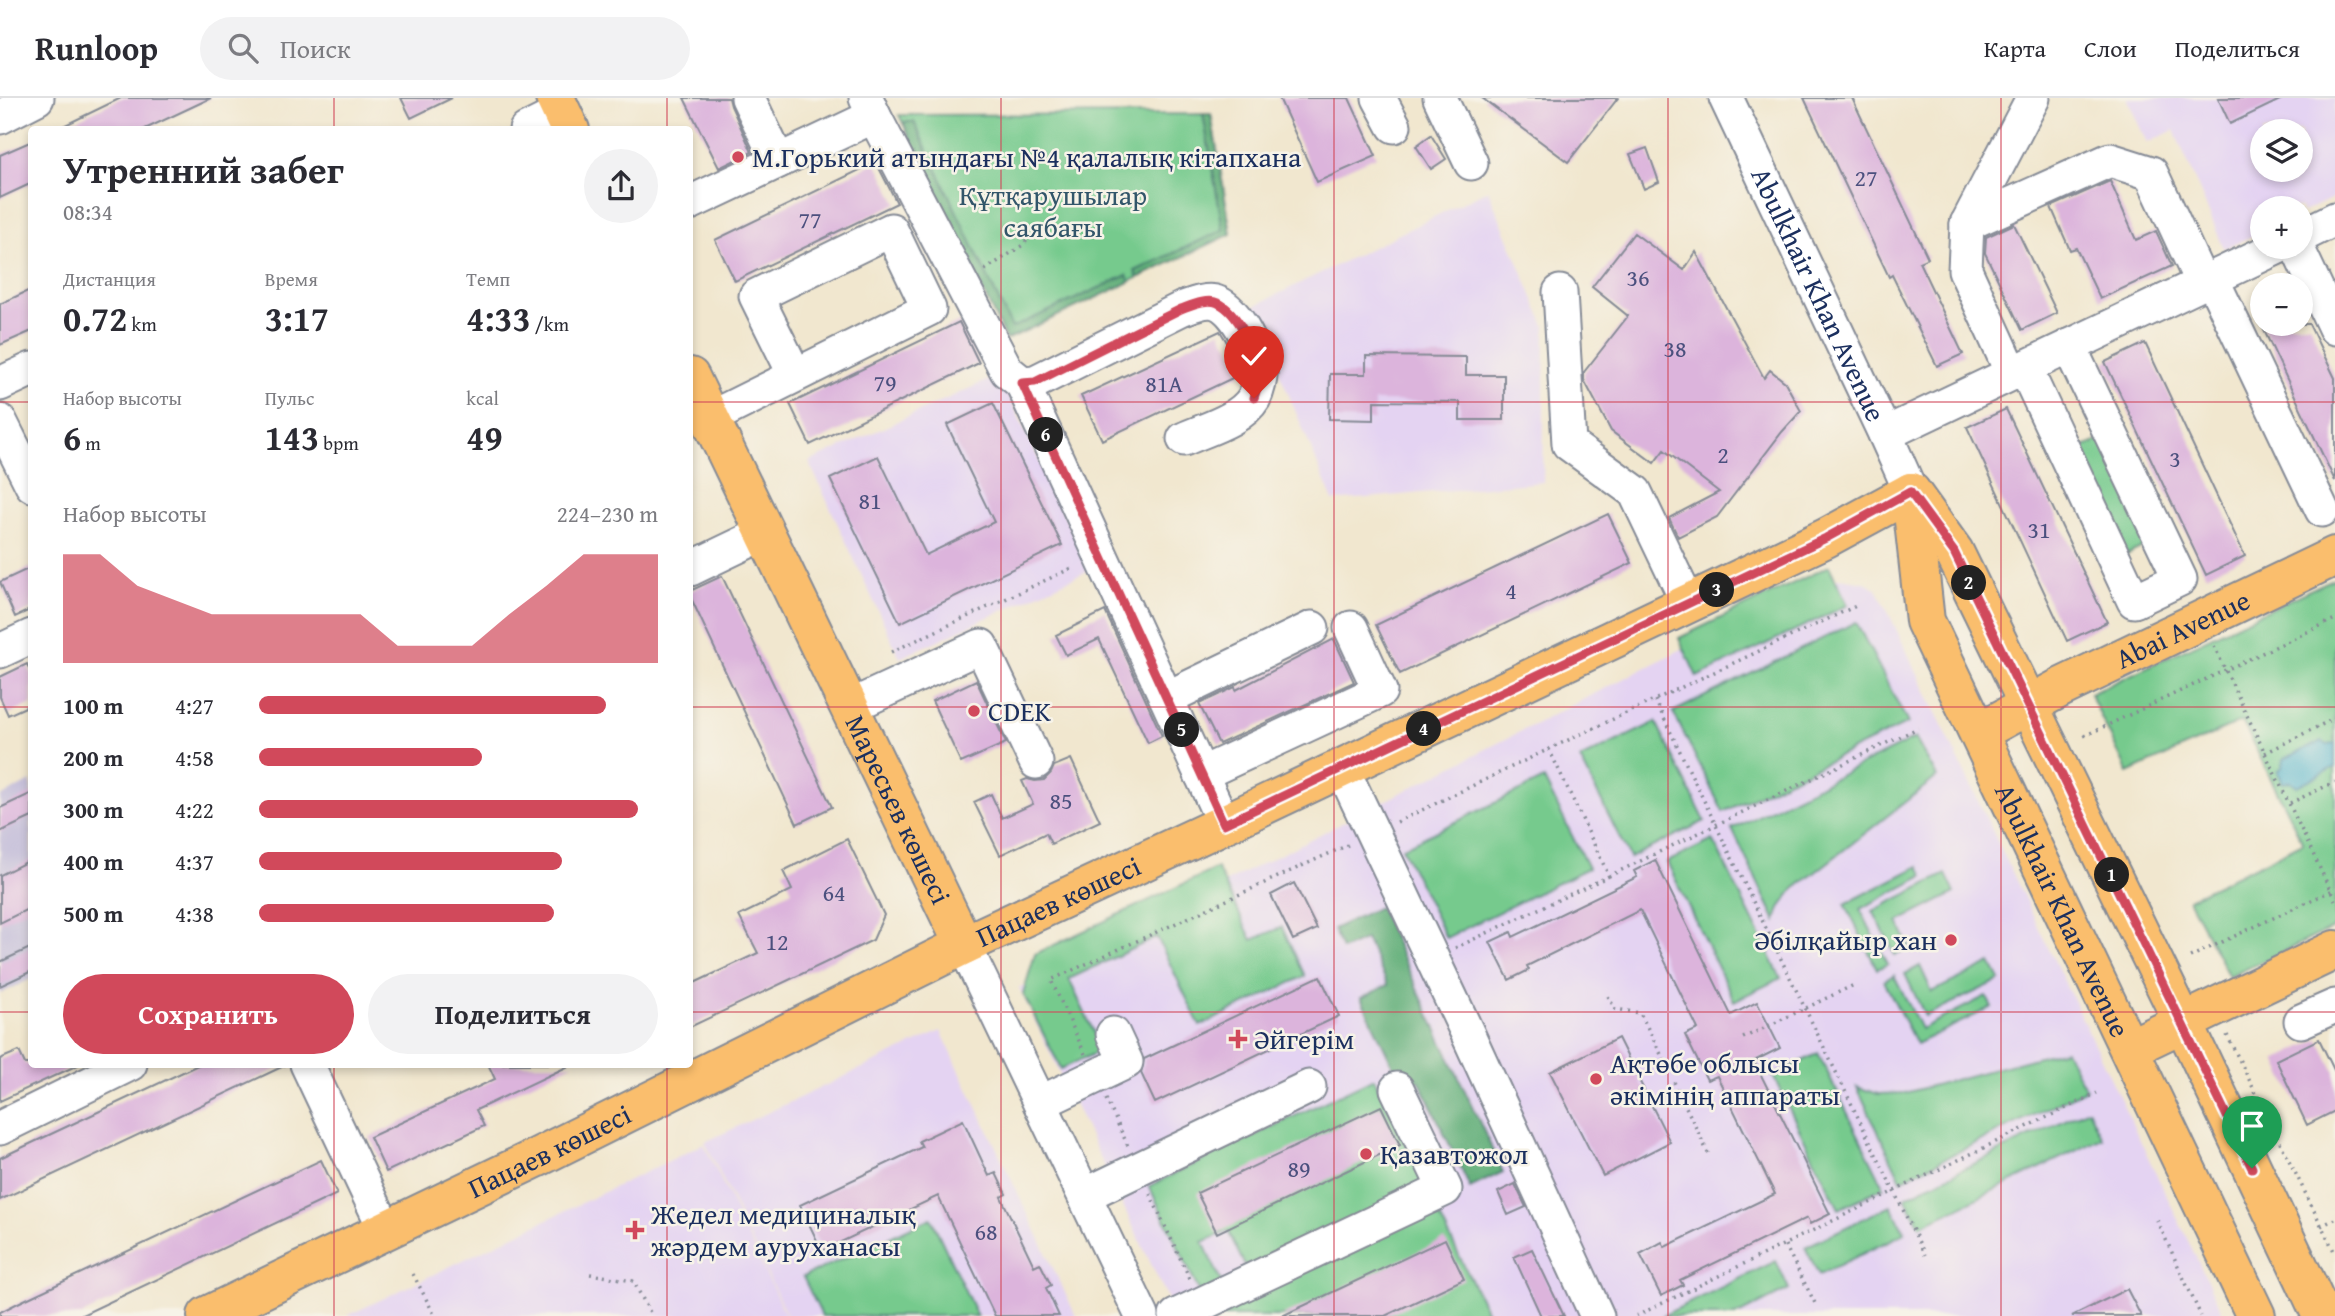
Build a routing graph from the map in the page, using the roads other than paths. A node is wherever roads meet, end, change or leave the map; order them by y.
1 (37, 98) edge
2 (748, 98) edge
3 (1440, 98) edge
4 (1726, 98) edge
5 (2033, 98) edge
6 (870, 107) edge
7 (562, 113) edge
8 (0, 117) edge
9 (534, 126) edge
10 (778, 161) junction
11 (1471, 163) dead end
12 (693, 202) edge
13 (2335, 219) edge
14 (1967, 224) junction
15 (2313, 230) edge
16 (2253, 259) edge
17 (2303, 259) edge
18 (2207, 281) junction
19 (1560, 292) dead end
20 (2335, 328) edge
21 (2069, 346) junction
22 (28, 371) edge
23 (2019, 371) junction
24 (795, 375) junction
25 (693, 383) edge
26 (1022, 383) junction
27 (0, 384) edge
28 (710, 418) junction
29 (0, 421) edge
30 (1885, 434) junction
31 (1184, 439) dead end
32 (28, 477) edge
33 (1910, 492) junction
34 (2322, 510) dead end
35 (765, 533) junction
36 (2335, 556) edge
37 (693, 568) edge
38 (1688, 603) junction
39 (1312, 628) dead end
40 (1352, 628) dead end
41 (28, 638) edge
42 (0, 651) edge
43 (1167, 698) junction
44 (2030, 706) junction
45 (849, 707) junction
46 (1979, 732) junction
47 (1036, 762) dead end
48 (1342, 768) junction
49 (1201, 774) junction
50 (1224, 824) junction
51 (964, 945) junction
52 (2335, 950) edge
53 (2335, 1006) edge
54 (2301, 1021) dead end
55 (2183, 1022) junction
56 (1113, 1034) dead end
57 (2130, 1048) junction
58 (122, 1068) edge
59 (309, 1068) edge
60 (1309, 1087) dead end
61 (1397, 1089) dead end
62 (1040, 1103) junction
63 (0, 1128) edge
64 (2252, 1168) junction
65 (2199, 1194) junction
66 (1085, 1195) junction
67 (386, 1231) junction
68 (207, 1316) edge
69 (1142, 1316) edge
70 (1176, 1316) edge
71 (1597, 1316) edge
72 (2256, 1316) edge
73 (2322, 1316) edge

1 - 8 street
2 - 10 street
3 - 11 street
4 - 30 street, Abulkhair Khan Avenue
5 - 14 street
6 - 10 street
6 - 26 street
7 - 9 street
10 - 12 street
13 - 15 street
14 - 18 street
14 - 23 street
16 - 18 street
17 - 20 street
18 - 21 street
18 - 34 street
19 - 38 street
21 - 23 street
21 - 23 street
22 - 27 street
23 - 30 street
24 - 24 street
24 - 28 street
25 - 28 main road, Маресьев көшесі
26 - 31 street
26 - 43 street
28 - 35 main road, Маресьев көшесі
29 - 32 street
30 - 33 street, Abulkhair Khan Avenue
33 - 38 main road, Пацаев көшесі
33 - 44 main road, Abulkhair Khan Avenue
33 - 46 main road, Abulkhair Khan Avenue
35 - 37 street
35 - 45 main road, Маресьев көшесі
36 - 44 main road, Abai Avenue
38 - 48 main road, Пацаев көшесі
39 - 43 street
40 - 49 street
41 - 42 street
43 - 49 street
44 - 46 main road, Abai Avenue
44 - 55 main road, Abulkhair Khan Avenue
45 - 47 street
45 - 51 main road, Маресьев көшесі
46 - 57 main road, Abulkhair Khan Avenue
48 - 50 main road, Пацаев көшесі
48 - 71 street
49 - 50 street
50 - 51 main road, Пацаев көшесі
51 - 62 street, Маресьев көшесі
51 - 67 main road, Пацаев көшесі
52 - 55 main road
53 - 54 street
55 - 57 main road
55 - 64 main road, Abulkhair Khan Avenue
56 - 62 street
57 - 65 main road, Abulkhair Khan Avenue
58 - 63 street
59 - 67 street
60 - 66 street
61 - 70 street
62 - 66 street, Маресьев көшесі
64 - 65 main road
64 - 73 main road, Abulkhair Khan Avenue
65 - 72 main road, Abulkhair Khan Avenue
66 - 69 street, Маресьев көшесі
67 - 68 main road, Пацаев көшесі

